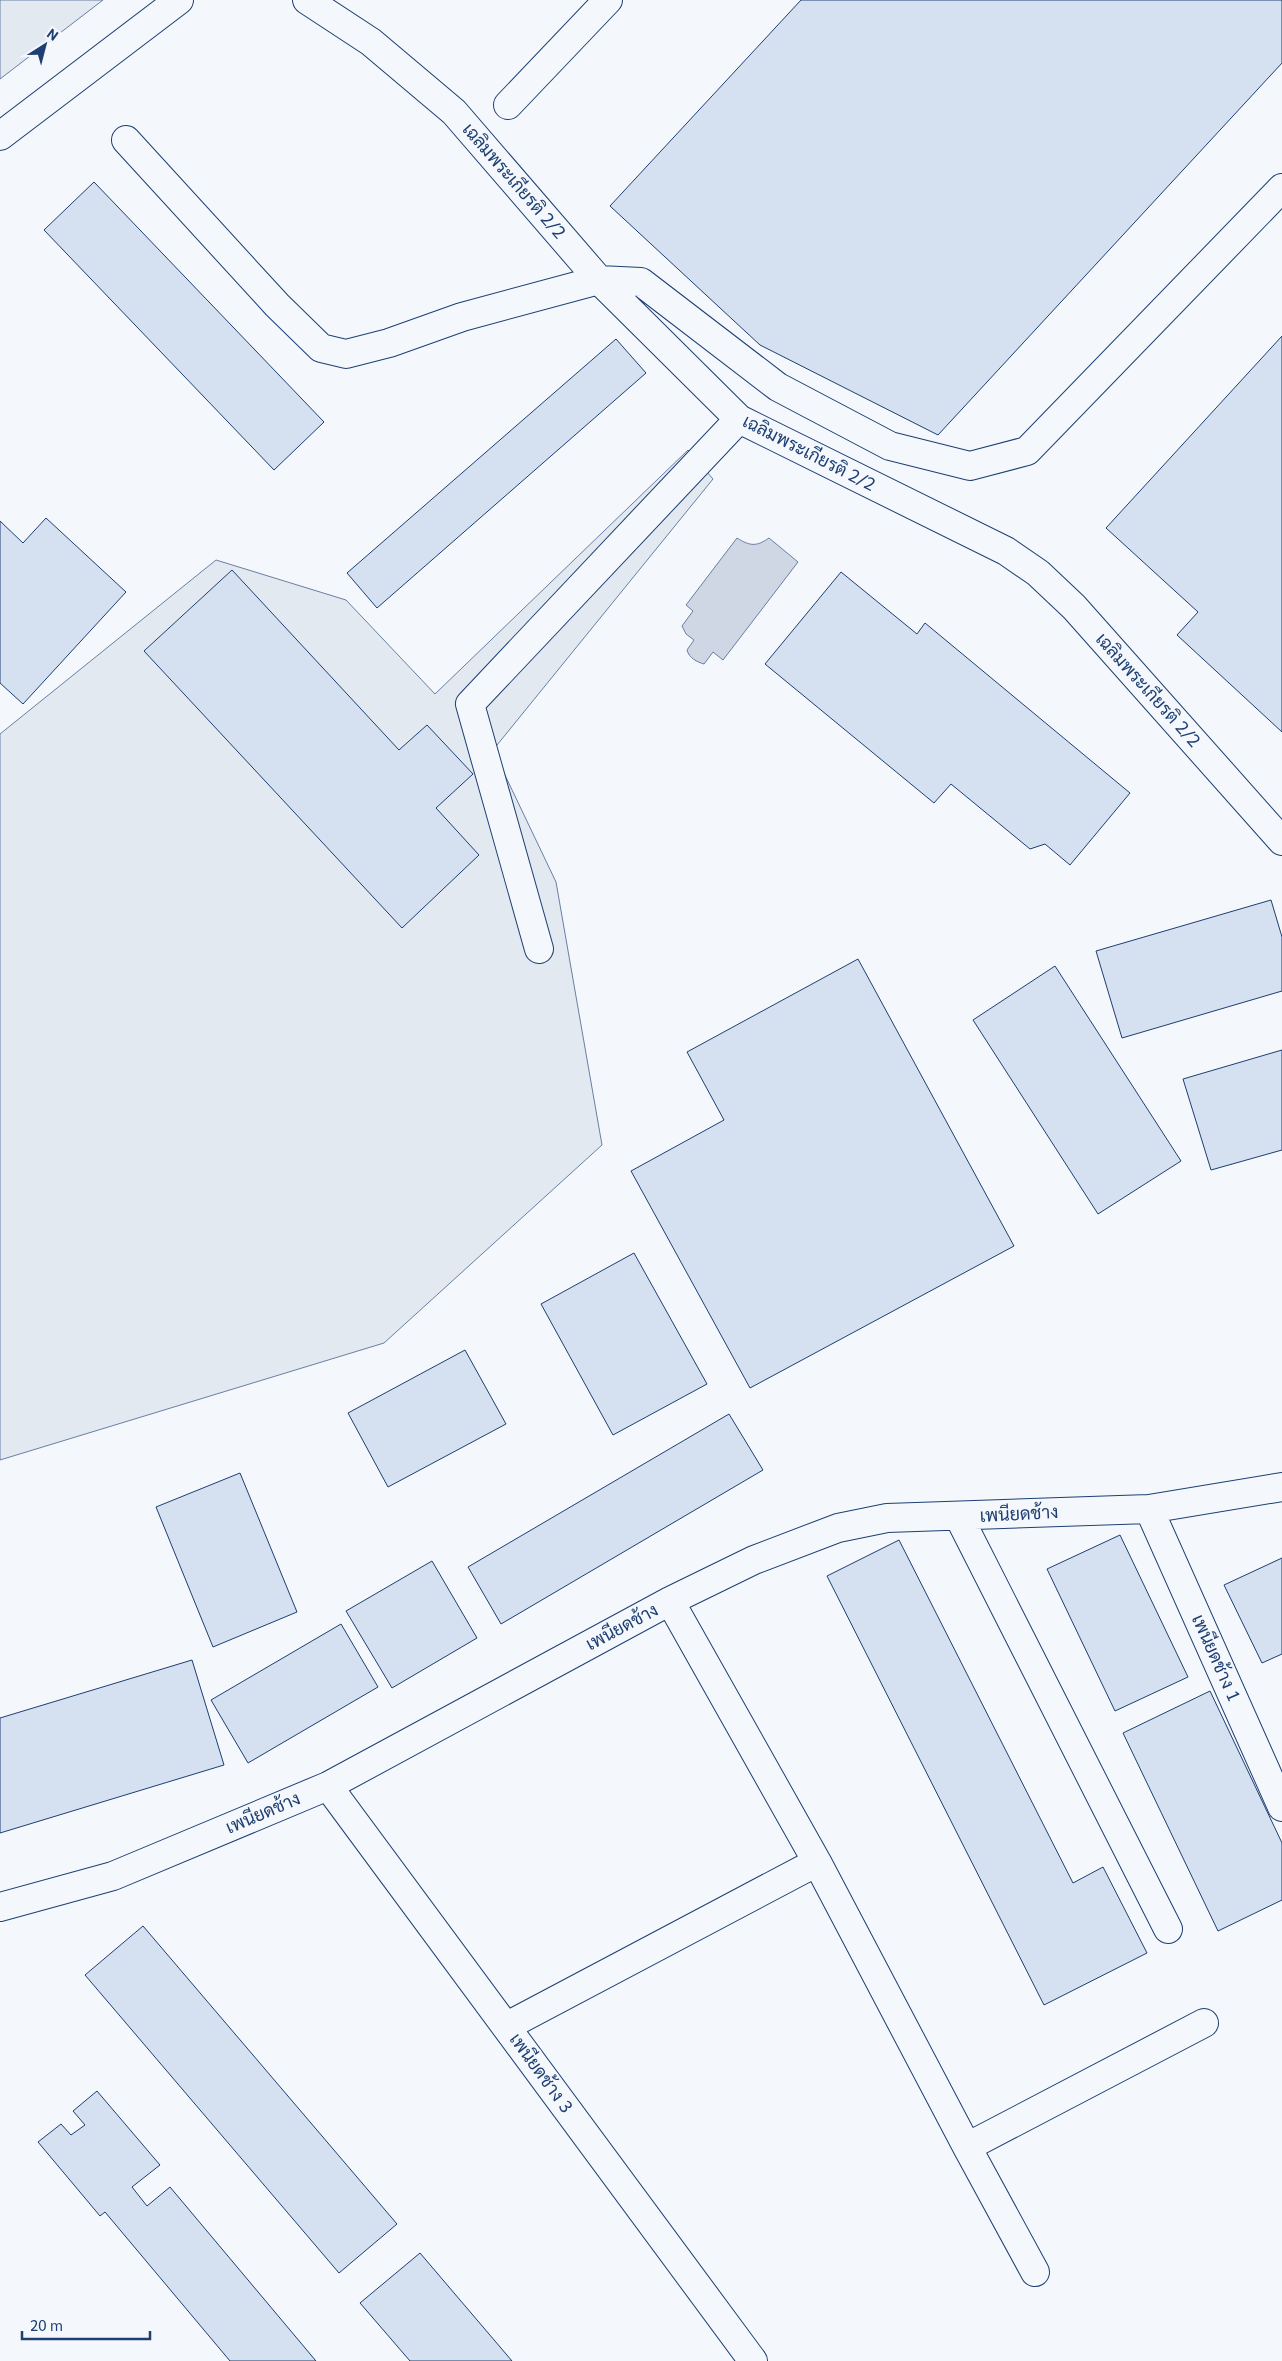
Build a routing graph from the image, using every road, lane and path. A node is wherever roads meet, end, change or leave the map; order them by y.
1 (179, 0) edge
2 (307, 0) edge
3 (608, 0) edge
4 (508, 105) dead end
5 (0, 136) edge
6 (126, 140) dead end
7 (1282, 188) edge
8 (599, 280) junction
9 (739, 419) junction
10 (1282, 841) edge
11 (539, 950) dead end
12 (1282, 1487) edge
13 (1149, 1509) junction
14 (959, 1517) junction
15 (670, 1601) junction
16 (328, 1786) junction
17 (1282, 1807) edge
18 (817, 1862) junction
19 (0, 1907) edge
20 (1168, 1929) dead end
21 (1204, 2023) dead end
22 (507, 2026) junction
23 (966, 2146) junction
24 (1035, 2272) dead end
25 (753, 2361) edge

1 - 5 street
2 - 8 street, เฉลิมพระเกียรติ 2/2
3 - 4 street
6 - 8 street
7 - 8 street
8 - 9 street, เฉลิมพระเกียรติ 2/2
9 - 10 street, เฉลิมพระเกียรติ 2/2
9 - 11 street
12 - 13 street, เพนียดช้าง
13 - 14 street, เพนียดช้าง
13 - 17 street, เพนียดช้าง 1
14 - 15 street, เพนียดช้าง
14 - 20 street
15 - 16 street, เพนียดช้าง
15 - 18 street
16 - 19 street, เพนียดช้าง
16 - 22 street, เพนียดช้าง 3
18 - 22 street
18 - 23 street
21 - 23 street
22 - 25 street, เพนียดช้าง 3
23 - 24 street

